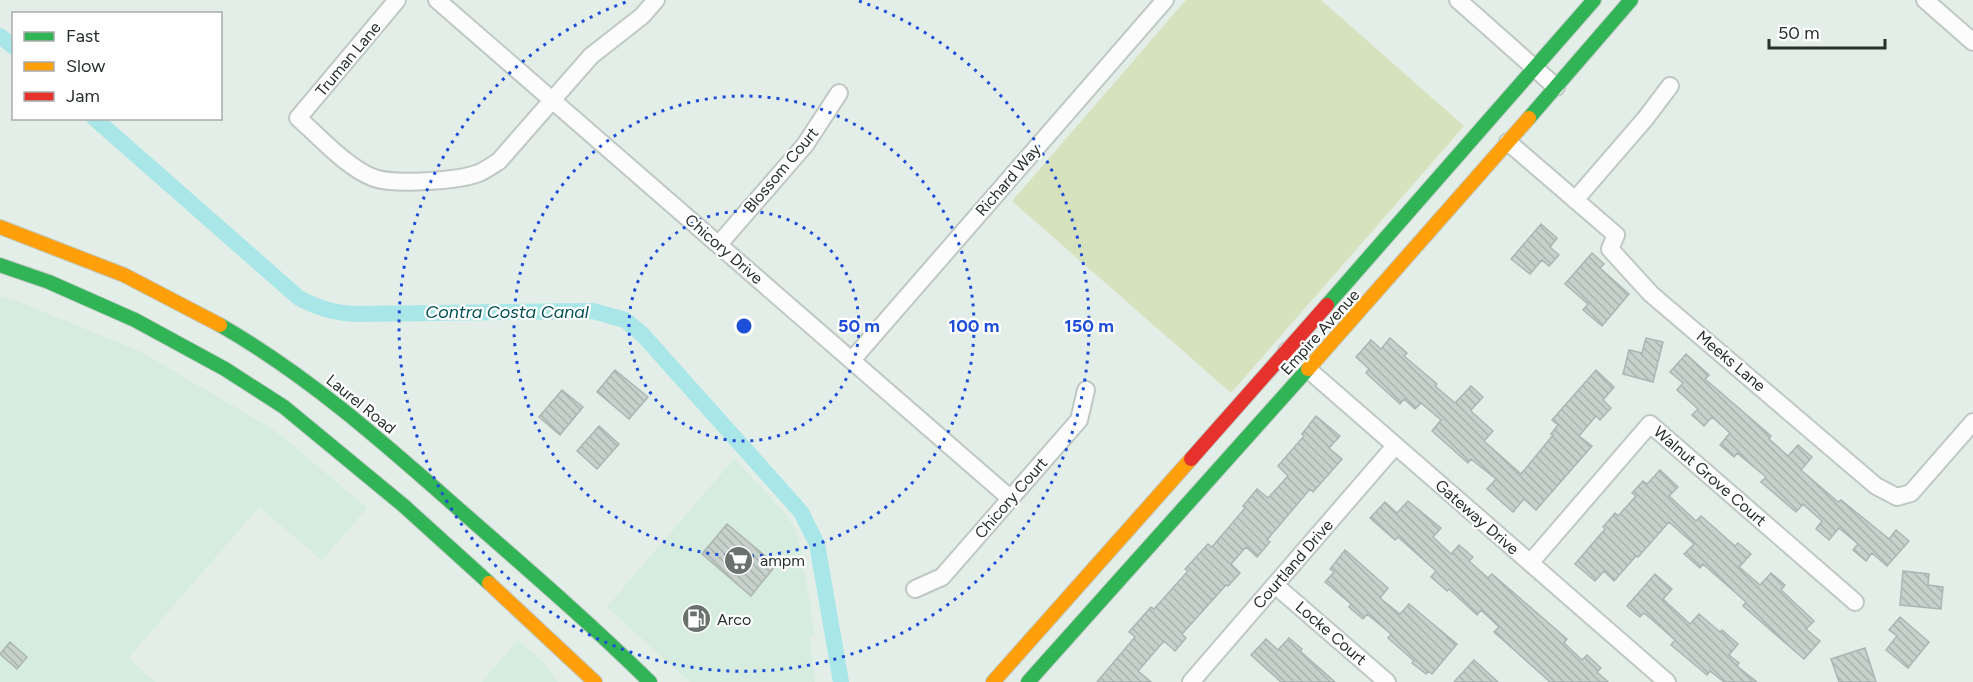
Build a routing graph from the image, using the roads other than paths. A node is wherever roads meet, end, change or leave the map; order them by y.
1 (397, 0) edge
2 (437, 0) edge
3 (656, 0) edge
4 (1165, 0) edge
5 (1458, 0) edge
6 (1593, 0) edge
7 (1631, 0) edge
8 (1924, 0) edge
9 (1973, 42) edge
10 (1534, 68) junction
11 (1670, 86) dead end
12 (1556, 87) junction
13 (839, 93) dead end
14 (552, 100) junction
15 (1508, 142) junction
16 (1575, 200) junction
17 (0, 227) edge
18 (719, 244) junction
19 (0, 266) edge
20 (1287, 351) junction
21 (852, 360) junction
22 (1308, 370) junction
23 (1086, 390) dead end
24 (1973, 422) edge
25 (1395, 446) junction
26 (1011, 499) junction
27 (506, 550) junction
28 (1530, 563) junction
29 (482, 577) junction
30 (1275, 585) junction
31 (915, 589) dead end
32 (1855, 602) dead end
33 (594, 682) edge
34 (650, 682) edge
35 (993, 682) edge
36 (1028, 682) edge
37 (1191, 682) edge
38 (1387, 682) edge
39 (1667, 682) edge

1 - 14 street, Truman Lane
2 - 14 street, Chicory Drive
3 - 14 street
4 - 21 street, Richard Way
5 - 10 street
6 - 10 main road, Empire Avenue
7 - 12 main road, Empire Avenue
8 - 9 street
10 - 12 street
10 - 20 main road, Empire Avenue
11 - 16 street
12 - 15 main road, Empire Avenue
13 - 18 street, Blossom Court
14 - 18 street, Chicory Drive
15 - 16 street, Meeks Lane
15 - 22 main road, Empire Avenue
16 - 24 street, Meeks Lane
17 - 27 main road, Laurel Road
18 - 21 street, Chicory Drive
19 - 29 main road
20 - 22 street, Gateway Drive
20 - 35 main road, Empire Avenue
21 - 26 street, Chicory Drive
22 - 25 street, Gateway Drive
22 - 36 main road, Empire Avenue
23 - 26 street, Chicory Court
25 - 28 street, Gateway Drive
25 - 30 street, Courtland Drive
26 - 31 street, Chicory Court
27 - 29 main road
27 - 34 main road, Laurel Road
28 - 32 street, Walnut Grove Court
28 - 39 street, Gateway Drive
29 - 33 main road
30 - 37 street, Courtland Drive
30 - 38 street, Locke Court

